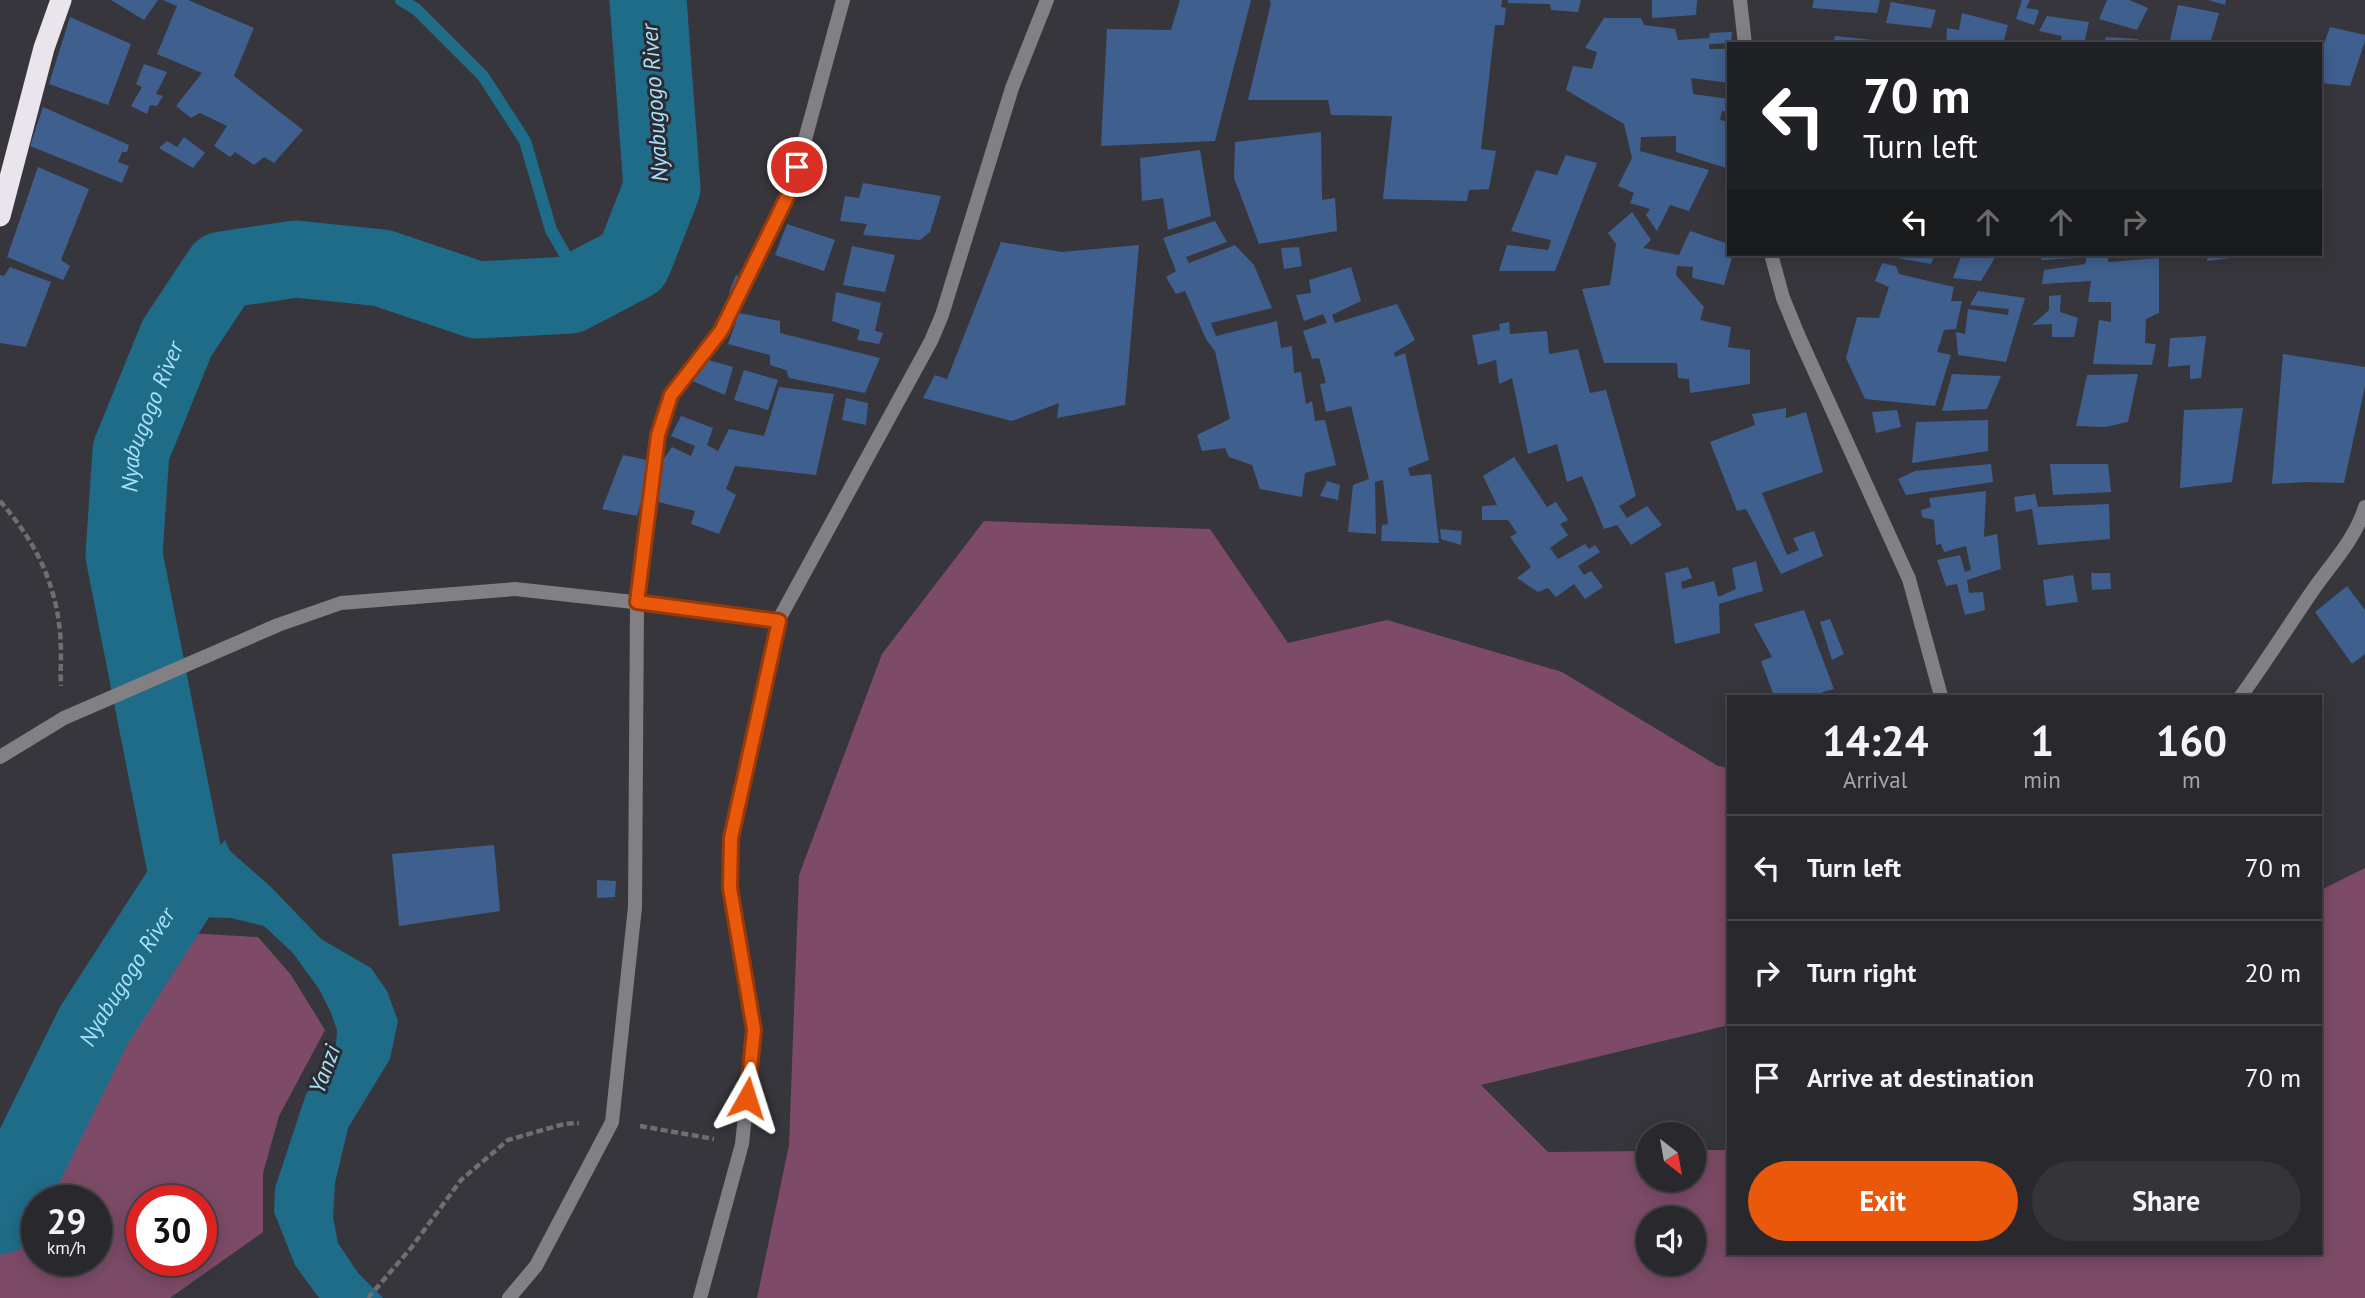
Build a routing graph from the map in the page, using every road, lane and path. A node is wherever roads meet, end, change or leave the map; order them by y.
1 (61, 0) edge
2 (844, 0) edge
3 (1047, 0) edge
4 (1740, 0) edge
5 (1745, 42) edge
6 (0, 216) edge
7 (1772, 256) edge
8 (0, 501) edge
9 (2365, 507) edge
10 (637, 602) junction
11 (779, 621) junction
12 (1941, 695) edge
13 (2242, 695) edge
14 (64, 718) junction
15 (0, 757) edge
16 (411, 1248) dead end
17 (368, 1298) edge
18 (509, 1298) edge
19 (700, 1298) edge

1 - 6 highway
2 - 10 street
3 - 11 street
4 - 5 street
7 - 12 street
8 - 14 path
9 - 13 street
10 - 11 street
10 - 14 street
10 - 18 street
11 - 19 street
14 - 15 street
16 - 17 path

